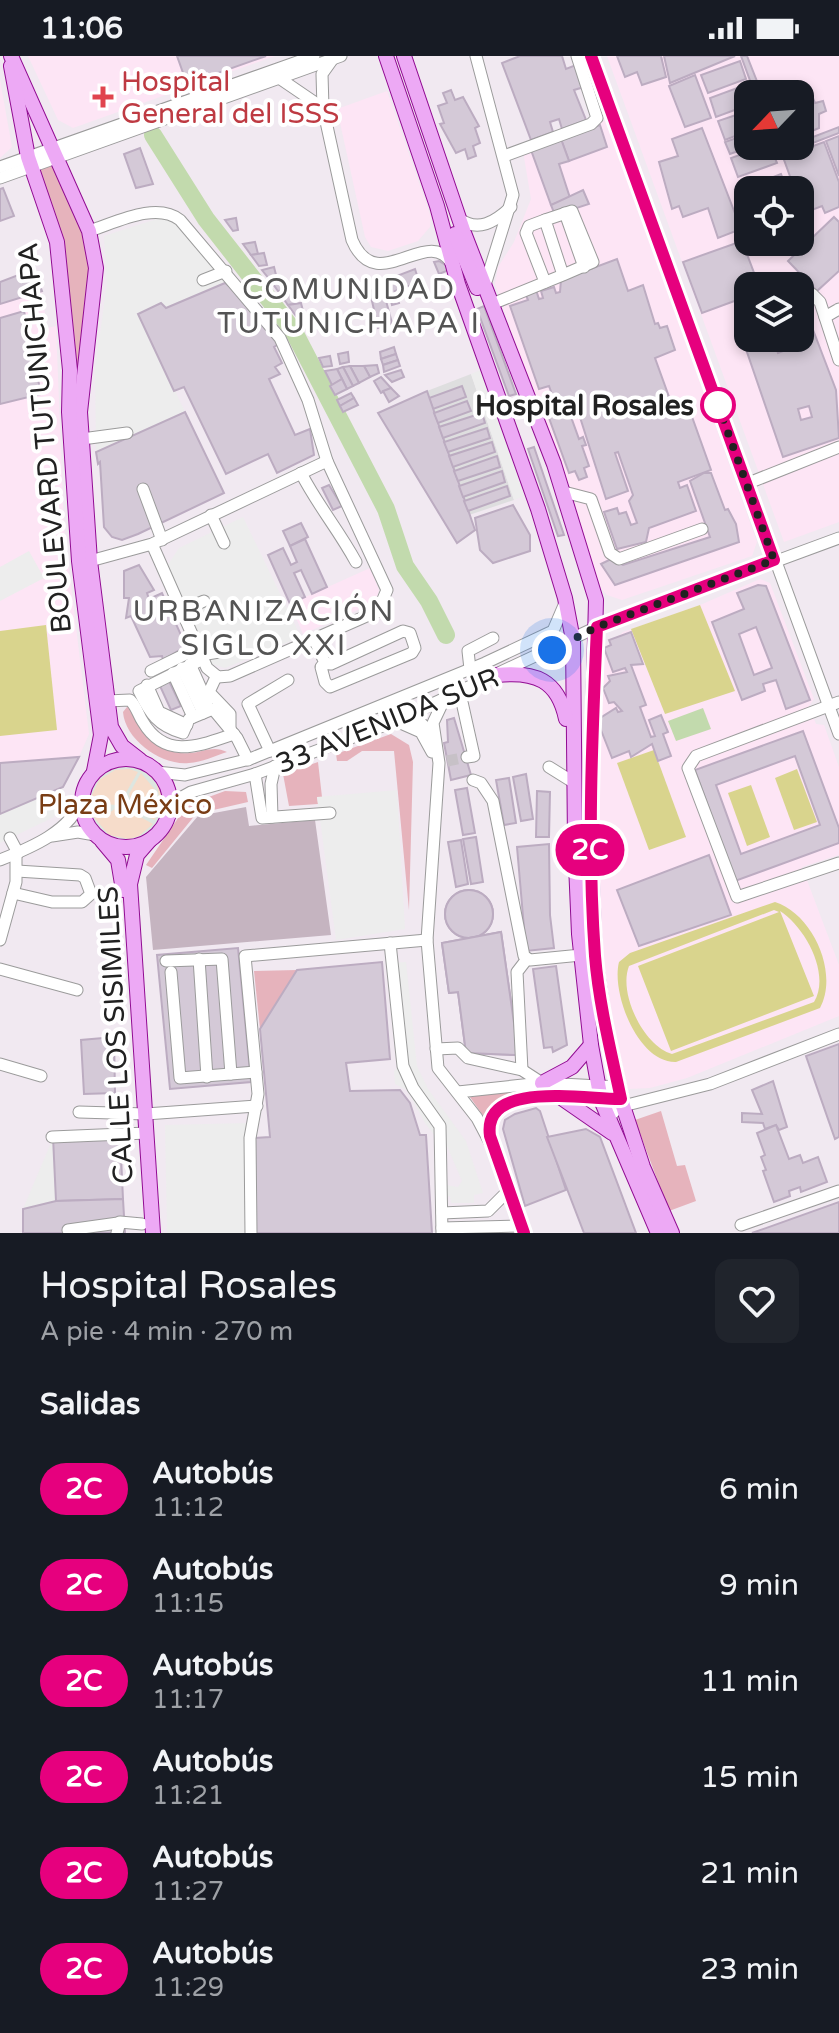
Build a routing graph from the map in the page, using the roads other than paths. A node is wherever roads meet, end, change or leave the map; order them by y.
1 (10, 56) edge
2 (314, 56) edge
3 (386, 56) edge
4 (394, 56) edge
5 (404, 56) edge
6 (577, 56) edge
7 (591, 56) edge
8 (475, 57) edge
9 (337, 58) edge
10 (279, 78) junction
11 (323, 108) junction
12 (57, 152) junction
13 (504, 156) junction
14 (29, 162) junction
15 (0, 167) edge
16 (0, 178) edge
17 (512, 206) junction
18 (439, 215) junction
19 (458, 218) junction
20 (545, 220) junction
21 (89, 231) junction
22 (425, 252) junction
23 (459, 266) junction
24 (226, 271) junction
25 (563, 275) junction
26 (203, 280) dead end
27 (540, 284) junction
28 (489, 295) junction
29 (814, 298) edge
30 (839, 309) edge
31 (825, 317) junction
32 (839, 360) edge
33 (127, 433) dead end
34 (82, 439) junction
35 (839, 447) edge
36 (327, 461) junction
37 (301, 473) junction
38 (746, 484) junction
39 (143, 489) dead end
40 (564, 492) junction
41 (211, 515) junction
42 (702, 529) dead end
43 (839, 538) edge
44 (157, 542) junction
45 (224, 543) dead end
46 (774, 560) junction
47 (90, 561) junction
48 (356, 562) dead end
49 (565, 598) junction
50 (204, 601) dead end
51 (181, 611) junction
52 (597, 627) junction
53 (572, 633) junction
54 (493, 638) dead end
55 (314, 639) junction
56 (225, 651) dead end
57 (201, 654) junction
58 (325, 663) junction
59 (470, 669) junction
60 (180, 670) junction
61 (497, 675) junction
62 (216, 677) junction
63 (288, 680) dead end
64 (148, 682) junction
65 (454, 695) junction
66 (107, 701) junction
67 (834, 704) edge
68 (377, 707) junction
69 (411, 714) junction
70 (196, 718) junction
71 (396, 721) junction
72 (232, 728) junction
73 (839, 734) edge
74 (434, 735) junction
75 (572, 744) junction
76 (270, 751) junction
77 (467, 757) dead end
78 (140, 760) junction
79 (248, 760) junction
80 (441, 765) junction
81 (275, 766) junction
82 (549, 767) dead end
83 (94, 771) junction
84 (157, 772) junction
85 (255, 774) junction
86 (473, 780) dead end
87 (573, 782) junction
88 (82, 798) junction
89 (330, 813) dead end
90 (267, 818) junction
91 (167, 820) junction
92 (10, 838) dead end
93 (44, 838) junction
94 (99, 838) junction
95 (150, 840) junction
96 (17, 853) junction
97 (0, 860) edge
98 (839, 863) edge
99 (17, 871) junction
100 (13, 893) junction
101 (0, 940) edge
102 (427, 940) junction
103 (390, 943) junction
104 (581, 955) junction
105 (199, 959) junction
106 (527, 959) junction
107 (0, 969) edge
108 (77, 990) dead end
109 (839, 1034) edge
110 (591, 1045) junction
111 (436, 1049) junction
112 (0, 1064) edge
113 (522, 1070) junction
114 (256, 1072) junction
115 (231, 1074) junction
116 (41, 1076) dead end
117 (207, 1077) junction
118 (542, 1083) junction
119 (458, 1092) junction
120 (560, 1097) junction
121 (612, 1097) junction
122 (257, 1106) junction
123 (79, 1112) dead end
124 (142, 1114) junction
125 (612, 1130) junction
126 (143, 1133) junction
127 (52, 1137) dead end
128 (497, 1156) junction
129 (839, 1191) edge
130 (513, 1192) junction
131 (442, 1213) junction
132 (741, 1225) dead end
133 (118, 1228) edge
134 (523, 1229) edge
135 (68, 1230) dead end
136 (146, 1230) edge
137 (442, 1231) edge
138 (251, 1233) edge
139 (658, 1233) edge
140 (672, 1233) edge

1 - 12 main road, BOULEVARD TUTUNICHAPA
1 - 14 main road, BOULEVARD TUTUNICHAPA
2 - 12 street
3 - 18 main road
4 - 23 main road
5 - 19 main road
6 - 13 street
7 - 38 street
8 - 13 street
9 - 10 street
9 - 11 street
10 - 11 street
10 - 12 street
11 - 22 street
12 - 14 street
12 - 21 main road, BOULEVARD TUTUNICHAPA
13 - 17 street
14 - 15 street
14 - 16 street
14 - 83 main road, BOULEVARD TUTUNICHAPA
17 - 19 street
17 - 28 street
18 - 22 street
18 - 23 main road
19 - 28 main road
20 - 25 street
20 - 25 street
20 - 27 street
21 - 24 street
21 - 34 main road, BOULEVARD TUTUNICHAPA
22 - 23 street
23 - 49 main road
23 - 52 main road
23 - 53 main road
24 - 26 street
24 - 36 street
25 - 27 street
27 - 28 street
28 - 40 main road
29 - 31 street
30 - 31 street
31 - 32 street
33 - 34 street
34 - 47 main road, BOULEVARD TUTUNICHAPA
35 - 38 street
36 - 37 street
36 - 55 street
37 - 41 street
37 - 48 street
38 - 46 street
39 - 44 street
40 - 42 street
40 - 52 main road
41 - 44 street
41 - 45 street
43 - 46 street, 33 AVENIDA SUR
44 - 47 street
44 - 51 street
46 - 52 street, 33 AVENIDA SUR
46 - 67 street
47 - 66 main road, BOULEVARD TUTUNICHAPA
49 - 53 main road
49 - 59 street, 33 AVENIDA SUR
50 - 51 street
51 - 57 street
52 - 53 street, 33 AVENIDA SUR
52 - 121 main road
53 - 61 street, 33 AVENIDA SUR
53 - 75 main road
54 - 59 street
55 - 58 street
55 - 62 street
56 - 57 street
57 - 60 street
57 - 62 street
57 - 64 street
58 - 58 street
59 - 68 street, 33 AVENIDA SUR
60 - 64 street
60 - 70 street
60 - 70 street
61 - 65 street, 33 AVENIDA SUR
61 - 75 main road
62 - 72 street
63 - 76 street
64 - 70 street
65 - 69 street, 33 AVENIDA SUR
65 - 74 street
65 - 77 street
66 - 72 street
66 - 78 main road, BOULEVARD TUTUNICHAPA
67 - 73 street
67 - 98 street
68 - 69 street
68 - 76 street, 33 AVENIDA SUR
69 - 71 street, 33 AVENIDA SUR
69 - 74 street
70 - 72 street
71 - 80 street
71 - 81 street, 33 AVENIDA SUR
72 - 79 street
74 - 80 street
75 - 87 main road
76 - 79 street, 33 AVENIDA SUR
78 - 83 main road
78 - 84 main road
79 - 84 street, 33 AVENIDA SUR
80 - 102 street
81 - 85 street, 33 AVENIDA SUR
81 - 90 street
82 - 87 street
83 - 88 main road
84 - 91 main road
85 - 90 street
85 - 91 street, 33 AVENIDA SUR
86 - 106 street
87 - 104 main road
88 - 93 street
88 - 94 main road
89 - 90 street
91 - 95 main road
92 - 96 street
93 - 94 street
93 - 96 street
94 - 95 main road
94 - 124 main road, CALLE LOS SISIMILES
95 - 124 main road, CALLE LOS SISIMILES
96 - 97 street
96 - 99 street
99 - 100 street
99 - 100 street
100 - 101 street
102 - 103 street
102 - 111 street
103 - 114 street
103 - 131 street
104 - 106 street
104 - 110 main road
105 - 115 street
105 - 117 street
105 - 117 street
106 - 113 street
107 - 108 street
109 - 121 street
110 - 118 main road
110 - 121 main road
111 - 113 street
111 - 119 street
112 - 116 street
113 - 118 street
114 - 115 street
114 - 122 street
115 - 117 street
118 - 119 street
118 - 121 street
119 - 128 street
120 - 121 street
120 - 125 main road
120 - 128 street
121 - 125 main road
121 - 140 main road
122 - 124 street
122 - 138 street
123 - 124 street
124 - 126 main road, CALLE LOS SISIMILES
125 - 139 main road
126 - 127 street
126 - 136 main road, CALLE LOS SISIMILES
128 - 130 street
129 - 132 street
130 - 131 street
130 - 134 street
131 - 137 street
133 - 135 street
133 - 136 street
134 - 137 street

